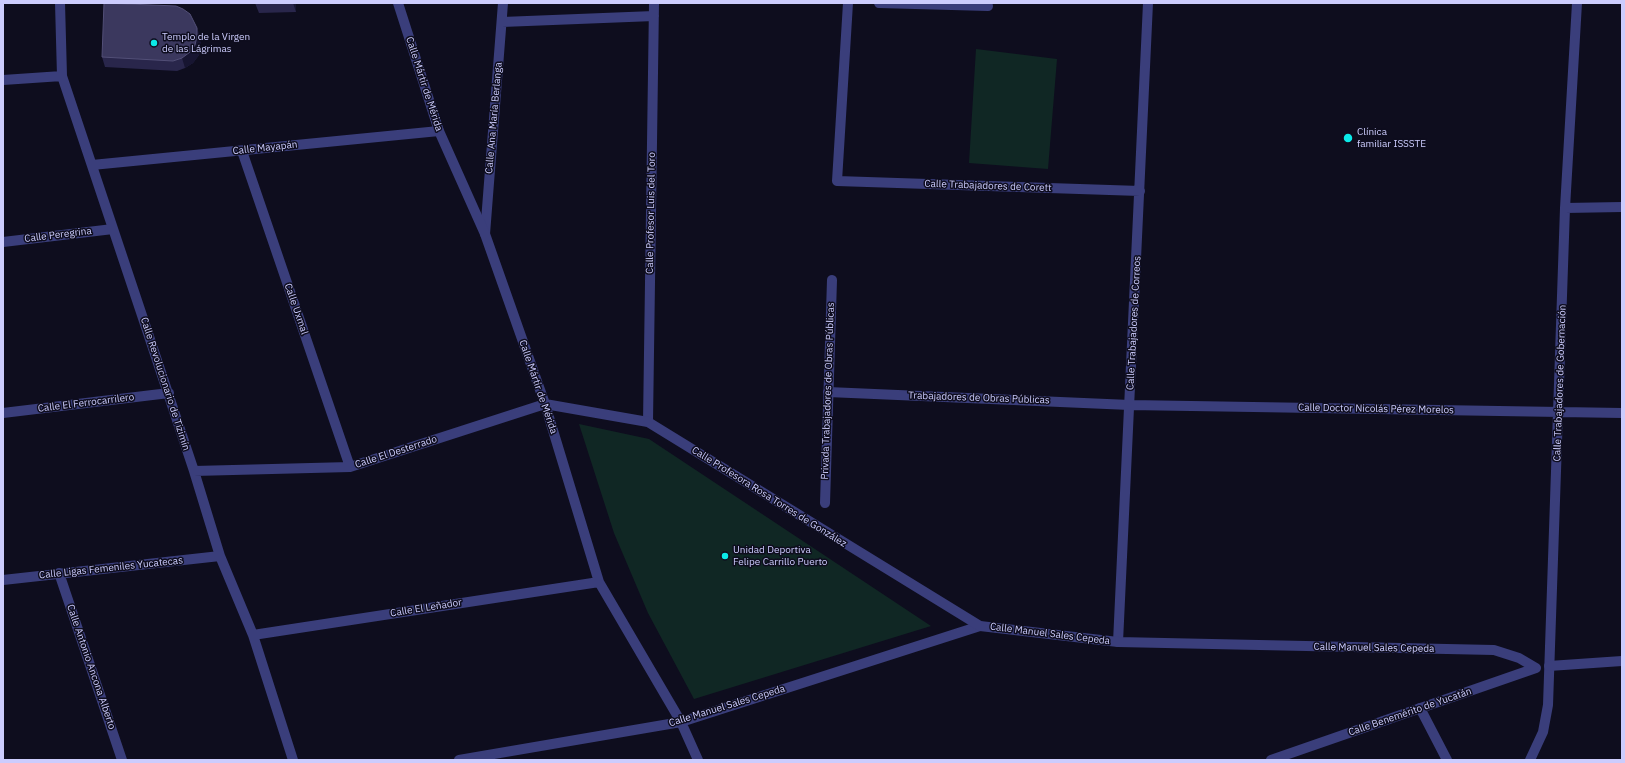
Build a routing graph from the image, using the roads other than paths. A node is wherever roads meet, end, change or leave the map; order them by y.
1 (60, 3) edge
2 (398, 3) edge
3 (502, 3) edge
4 (654, 3) edge
5 (848, 3) edge
6 (879, 3) edge
7 (1148, 3) edge
8 (1576, 3) edge
9 (988, 6) dead end
10 (654, 16) junction
11 (502, 22) junction
12 (62, 76) junction
13 (3, 80) edge
14 (439, 131) junction
15 (242, 151) junction
16 (92, 165) junction
17 (1140, 191) junction
18 (1622, 207) edge
19 (1565, 208) junction
20 (113, 229) junction
21 (485, 234) junction
22 (3, 242) edge
23 (832, 280) dead end
24 (828, 392) junction
25 (168, 393) junction
26 (545, 404) junction
27 (1130, 405) junction
28 (1559, 412) junction
29 (3, 413) edge
30 (1622, 413) edge
31 (648, 422) junction
32 (350, 467) junction
33 (194, 471) junction
34 (825, 503) dead end
35 (220, 556) junction
36 (59, 573) junction
37 (3, 580) edge
38 (599, 582) junction
39 (980, 626) junction
40 (253, 635) junction
41 (1118, 642) junction
42 (1622, 661) edge
43 (1549, 666) junction
44 (1536, 668) junction
45 (1420, 708) junction
46 (681, 722) junction
47 (122, 760) edge
48 (293, 760) edge
49 (458, 760) edge
50 (698, 760) edge
51 (1271, 760) edge
52 (1448, 760) edge
53 (1530, 760) edge

1 - 12 street, Calle Revolucionario de Tizimín
2 - 14 street, Calle Mártir de Mérida
3 - 11 street, Calle Ana María Berlanga
4 - 10 street, Calle Profesor Luis del Toro
5 - 17 street, Calle Trabajadores de Corett
6 - 9 street
7 - 17 street, Calle Trabajadores de Correos
8 - 19 street, Calle Trabajadores de Gobernación
10 - 11 street
10 - 31 street, Calle Profesor Luis del Toro
11 - 21 street, Calle Ana María Berlanga
12 - 13 street
12 - 16 street, Calle Revolucionario de Tizimín
14 - 15 street, Calle Mayapán
14 - 21 street, Calle Mártir de Mérida
15 - 16 street, Calle Mayapán
15 - 32 street, Calle Uxmal
16 - 20 street, Calle Revolucionario de Tizimín
17 - 27 street, Calle Trabajadores de Correos
18 - 19 street
19 - 28 street, Calle Trabajadores de Gobernación
20 - 22 street, Calle Peregrina
20 - 25 street, Calle Revolucionario de Tizimín
21 - 26 street, Calle Mártir de Mérida
23 - 24 street, Privada Trabajadores de Obras Públicas
24 - 27 street, Trabajadores de Obras Públicas
24 - 34 street, Privada Trabajadores de Obras Públicas
25 - 29 street, Calle El Ferrocarrilero
25 - 33 street, Calle Revolucionario de Tizimín
26 - 31 street, Calle Profesora Rosa Torres de González
26 - 32 street, Calle El Desterrado
26 - 38 street, Calle Mártir de Mérida
27 - 28 street, Calle Doctor Nicolás Pérez Morelos
27 - 41 street, Calle Trabajadores de Correos
28 - 30 street, Calle Doctor Nicolás Pérez Morelos
28 - 43 street, Calle Trabajadores de Gobernación
31 - 39 street, Calle Profesora Rosa Torres de González
32 - 33 street, Calle El Desterrado
33 - 35 street, Calle Revolucionario de Tizimín
35 - 36 street, Calle Ligas Femeniles Yucatecas
35 - 40 street, Calle Revolucionario de Tizimín
36 - 37 street, Calle Ligas Femeniles Yucatecas
36 - 47 street, Calle Antonio Ancona Alberto
38 - 40 street, Calle El Leñador
38 - 46 street, Calle Mártir de Mérida
39 - 41 street, Calle Manuel Sales Cepeda
39 - 46 street, Calle Manuel Sales Cepeda
40 - 48 street, Calle Revolucionario de Tizimín
41 - 44 street, Calle Manuel Sales Cepeda
42 - 43 street, Calle Benemérito de Yucatán
43 - 44 street, Calle Benemérito de Yucatán
43 - 53 street, Calle Trabajadores de Gobernación
44 - 45 street, Calle Benemérito de Yucatán
45 - 51 street, Calle Benemérito de Yucatán
45 - 52 street
46 - 49 street, Calle Manuel Sales Cepeda
46 - 50 street, Calle Mártir de Mérida

